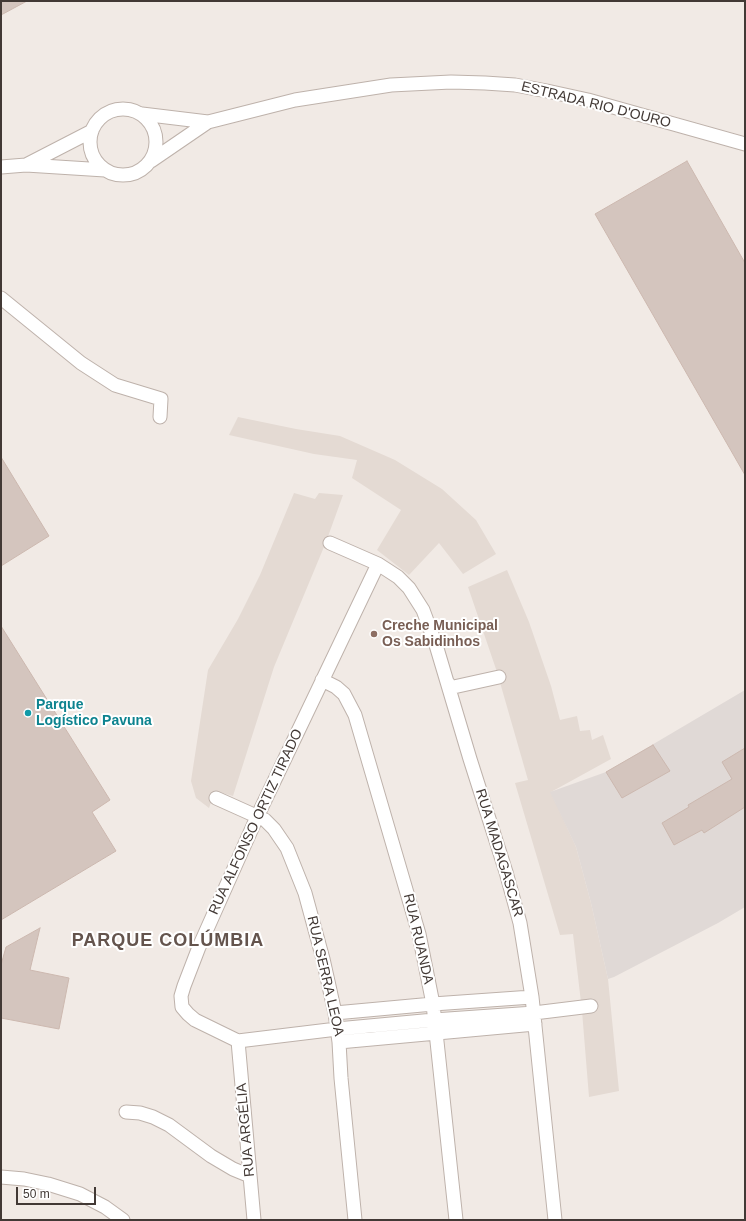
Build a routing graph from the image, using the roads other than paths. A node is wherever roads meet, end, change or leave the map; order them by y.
1 (142, 114) junction
2 (208, 122) junction
3 (92, 131) junction
4 (745, 144) edge
5 (151, 161) junction
6 (26, 165) junction
7 (1, 167) edge
8 (105, 170) junction
9 (1, 298) edge
10 (160, 417) dead end
11 (330, 543) dead end
12 (378, 564) junction
13 (499, 677) dead end
14 (322, 680) junction
15 (449, 686) junction
16 (216, 798) dead end
17 (257, 817) junction
18 (532, 997) junction
19 (433, 1004) junction
20 (591, 1006) dead end
21 (335, 1013) junction
22 (534, 1019) junction
23 (435, 1026) junction
24 (337, 1029) junction
25 (238, 1041) junction
26 (340, 1042) junction
27 (126, 1112) dead end
28 (250, 1176) junction
29 (1, 1177) edge
30 (116, 1218) edge
31 (254, 1220) edge
32 (354, 1220) edge
33 (456, 1220) edge
34 (555, 1220) edge

1 - 2 street, ESTRADA RIO D'OURO
1 - 3 street
1 - 5 street
2 - 4 street, ESTRADA RIO D'OURO
2 - 5 street, ESTRADA RIO D'OURO
3 - 6 street
3 - 8 street
5 - 8 street
6 - 7 street
6 - 8 street
9 - 10 street
11 - 12 street, RUA MADAGASCAR
12 - 14 street, RUA ALFONSO ORTIZ TIRADO
12 - 15 street, RUA MADAGASCAR
13 - 15 street
14 - 17 street, RUA ALFONSO ORTIZ TIRADO
14 - 19 street, RUA RUANDA
15 - 18 street, RUA MADAGASCAR
16 - 17 street, RUA SERRA LEOA
17 - 21 street, RUA SERRA LEOA
17 - 25 street, RUA ALFONSO ORTIZ TIRADO
18 - 19 street
18 - 22 street, RUA MADAGASCAR
19 - 21 street
19 - 23 street, RUA RUANDA
20 - 22 street
21 - 24 street, RUA SERRA LEOA
22 - 23 street
22 - 34 street, RUA MADAGASCAR
23 - 24 street
23 - 26 street
23 - 33 street, RUA RUANDA
24 - 25 street
24 - 26 street, RUA SERRA LEOA
25 - 28 street, RUA ARGÉLIA
26 - 32 street, RUA SERRA LEOA
27 - 28 street
28 - 31 street, RUA ARGÉLIA
29 - 30 street

